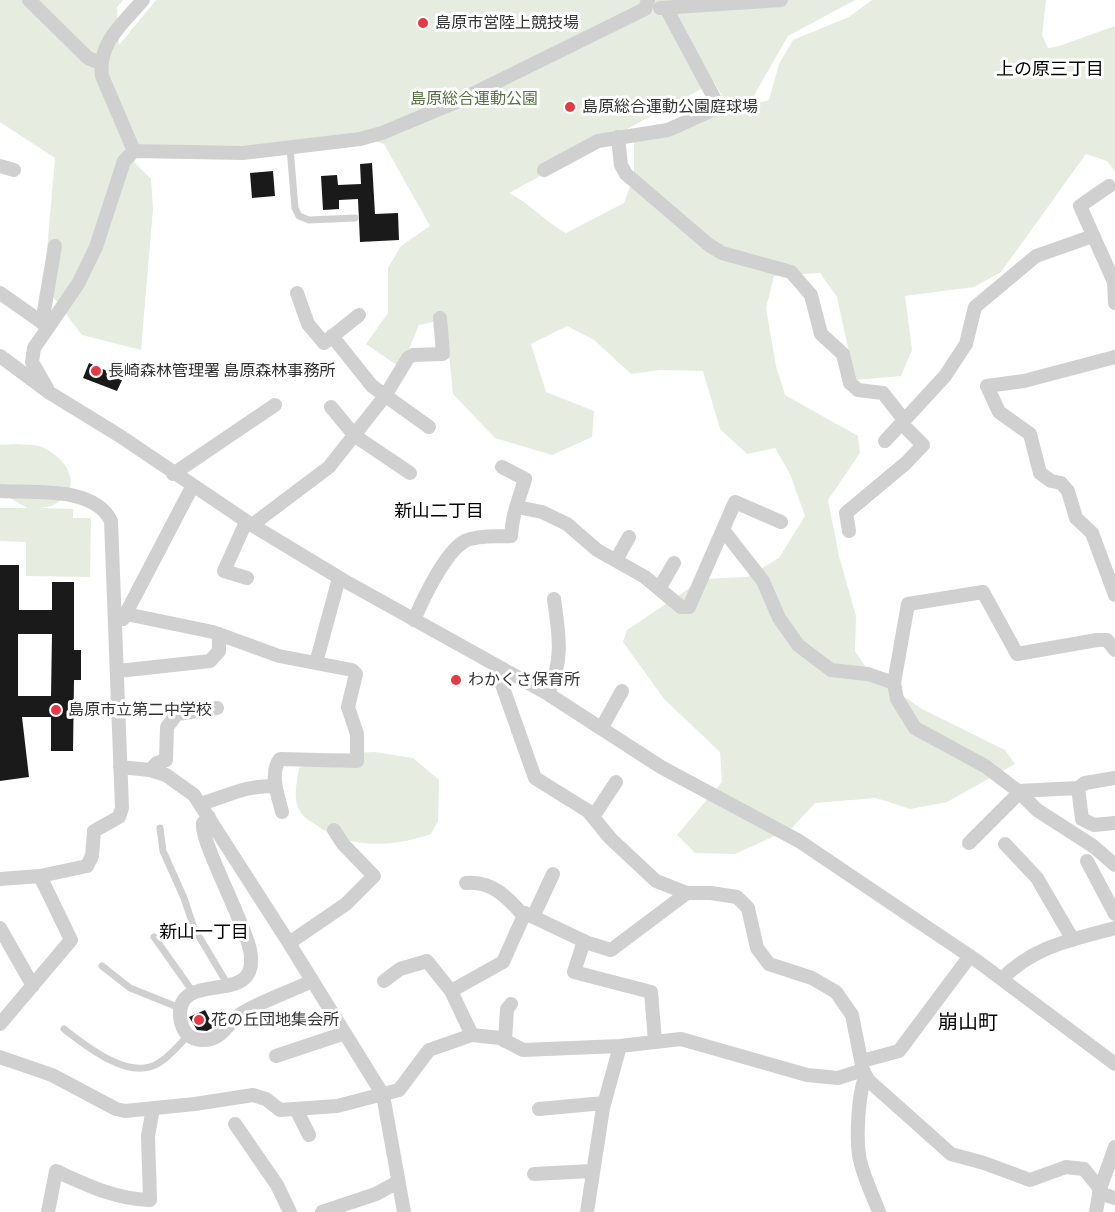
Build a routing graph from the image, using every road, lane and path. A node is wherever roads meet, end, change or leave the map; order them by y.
1 (29, 0) edge
2 (143, 0) edge
3 (781, 0) edge
4 (647, 5) edge
5 (666, 8) junction
6 (100, 63) junction
7 (618, 136) junction
8 (290, 148) junction
9 (135, 151) junction
10 (0, 166) edge
11 (14, 170) dead end
12 (544, 170) dead end
13 (1109, 186) dead end
14 (355, 218) dead end
15 (1093, 236) junction
16 (55, 246) dead end
17 (0, 293) edge
18 (297, 293) dead end
19 (1115, 303) edge
20 (359, 315) dead end
21 (440, 318) dead end
22 (45, 325) junction
23 (332, 336) junction
24 (0, 356) edge
25 (1115, 357) edge
26 (50, 393) junction
27 (385, 396) junction
28 (275, 405) dead end
29 (331, 407) dead end
30 (903, 422) junction
31 (429, 427) dead end
32 (355, 436) junction
33 (885, 441) dead end
34 (502, 467) dead end
35 (410, 473) dead end
36 (173, 474) junction
37 (192, 487) junction
38 (0, 491) edge
39 (517, 507) junction
40 (782, 522) dead end
41 (249, 524) junction
42 (724, 531) junction
43 (849, 531) dead end
44 (629, 537) dead end
45 (616, 560) junction
46 (674, 563) dead end
47 (247, 578) dead end
48 (339, 578) junction
49 (659, 589) junction
50 (1115, 595) edge
51 (554, 598) dead end
52 (126, 614) junction
53 (414, 620) junction
54 (117, 628) junction
55 (219, 634) junction
56 (1115, 650) edge
57 (315, 663) junction
58 (495, 665) junction
59 (118, 671) junction
60 (894, 683) junction
61 (622, 692) dead end
62 (548, 694) junction
63 (217, 708) dead end
64 (602, 727) junction
65 (120, 767) junction
66 (150, 770) junction
67 (1115, 778) edge
68 (616, 782) dead end
69 (275, 786) junction
70 (1078, 788) junction
71 (1019, 791) junction
72 (200, 804) junction
73 (282, 812) dead end
74 (209, 817) junction
75 (593, 818) junction
76 (1115, 823) edge
77 (160, 828) dead end
78 (334, 830) dead end
79 (969, 843) dead end
80 (1005, 844) dead end
81 (1087, 861) dead end
82 (1115, 865) edge
83 (553, 874) dead end
84 (40, 876) junction
85 (0, 879) edge
86 (466, 883) dead end
87 (687, 893) junction
88 (1115, 914) edge
89 (529, 916) junction
90 (0, 928) edge
91 (1115, 928) edge
92 (154, 937) dead end
93 (1073, 940) junction
94 (584, 941) junction
95 (289, 943) junction
96 (970, 956) junction
97 (102, 966) dead end
98 (1002, 979) junction
99 (312, 981) junction
100 (384, 981) dead end
101 (33, 987) junction
102 (229, 987) junction
103 (451, 991) junction
104 (193, 992) junction
105 (511, 1004) dead end
106 (180, 1008) junction
107 (0, 1024) edge
108 (64, 1029) dead end
109 (345, 1033) junction
110 (189, 1035) junction
111 (472, 1035) junction
112 (505, 1041) junction
113 (655, 1041) junction
114 (620, 1046) junction
115 (276, 1056) dead end
116 (0, 1057) edge
117 (1115, 1064) edge
118 (864, 1069) junction
119 (384, 1095) junction
120 (604, 1103) junction
121 (153, 1108) junction
122 (296, 1109) junction
123 (539, 1109) dead end
124 (235, 1124) dead end
125 (309, 1135) dead end
126 (1115, 1147) edge
127 (592, 1171) junction
128 (534, 1174) dead end
129 (399, 1182) junction
130 (1099, 1191) junction
131 (1115, 1198) edge
132 (48, 1212) edge
133 (290, 1212) edge
134 (322, 1212) edge
135 (404, 1212) edge
136 (587, 1212) edge
137 (879, 1212) edge
138 (1096, 1212) edge

1 - 6 street
2 - 6 street
3 - 5 street
4 - 5 street
4 - 8 street
5 - 7 street
6 - 9 street
7 - 12 street
7 - 30 street
8 - 9 street
8 - 14 lane
9 - 22 street
10 - 11 street
13 - 15 street
15 - 19 street
15 - 30 street
16 - 22 street
17 - 22 street
18 - 23 street
20 - 23 street
21 - 27 street
22 - 26 street
23 - 27 street
24 - 26 street
25 - 50 street
26 - 36 street
27 - 31 street
27 - 32 street
28 - 36 street
29 - 32 street
30 - 33 street
30 - 43 street
32 - 35 street
32 - 41 street
34 - 39 street
36 - 37 street
37 - 41 street
37 - 52 street
38 - 54 street
39 - 45 street
39 - 53 street
40 - 42 street
41 - 47 street
41 - 48 street
42 - 49 street
42 - 60 street
44 - 45 street
45 - 49 street
46 - 49 street
48 - 53 street
48 - 57 street
51 - 62 street
52 - 54 street
52 - 55 street
53 - 58 street
54 - 59 street
55 - 57 street
55 - 59 street
56 - 60 street
57 - 69 street
58 - 62 street
58 - 75 street
59 - 65 street
60 - 71 street
61 - 64 street
62 - 64 street
63 - 66 street
64 - 96 street
65 - 66 street
65 - 84 street
66 - 72 street
67 - 70 street
68 - 75 street
69 - 72 street
69 - 73 street
70 - 71 street
70 - 76 street
71 - 79 street
71 - 82 street
72 - 74 street
74 - 95 street
74 - 102 street
75 - 87 street
77 - 102 lane
78 - 95 street
80 - 93 street
81 - 88 street
83 - 89 street
84 - 85 street
84 - 101 street
86 - 89 street
87 - 94 street
87 - 118 street
89 - 94 street
89 - 103 street
90 - 101 street
91 - 93 street
92 - 104 lane
93 - 98 street
94 - 113 street
95 - 99 street
96 - 98 street
96 - 118 street
97 - 106 lane
98 - 117 street
99 - 109 street
99 - 110 street
100 - 103 street
101 - 107 street
102 - 104 street
103 - 111 street
104 - 106 street
105 - 112 street
106 - 110 street
108 - 110 lane
109 - 115 street
109 - 119 street
111 - 112 street
111 - 119 street
112 - 114 street
113 - 114 street
113 - 118 street
114 - 120 street
116 - 121 street
118 - 130 street
118 - 137 street
119 - 122 street
119 - 129 street
120 - 123 street
120 - 127 street
121 - 122 street
121 - 132 street
122 - 125 street
124 - 133 street
126 - 130 street
127 - 128 street
127 - 136 street
129 - 134 street
129 - 135 street
130 - 131 street
130 - 138 street

